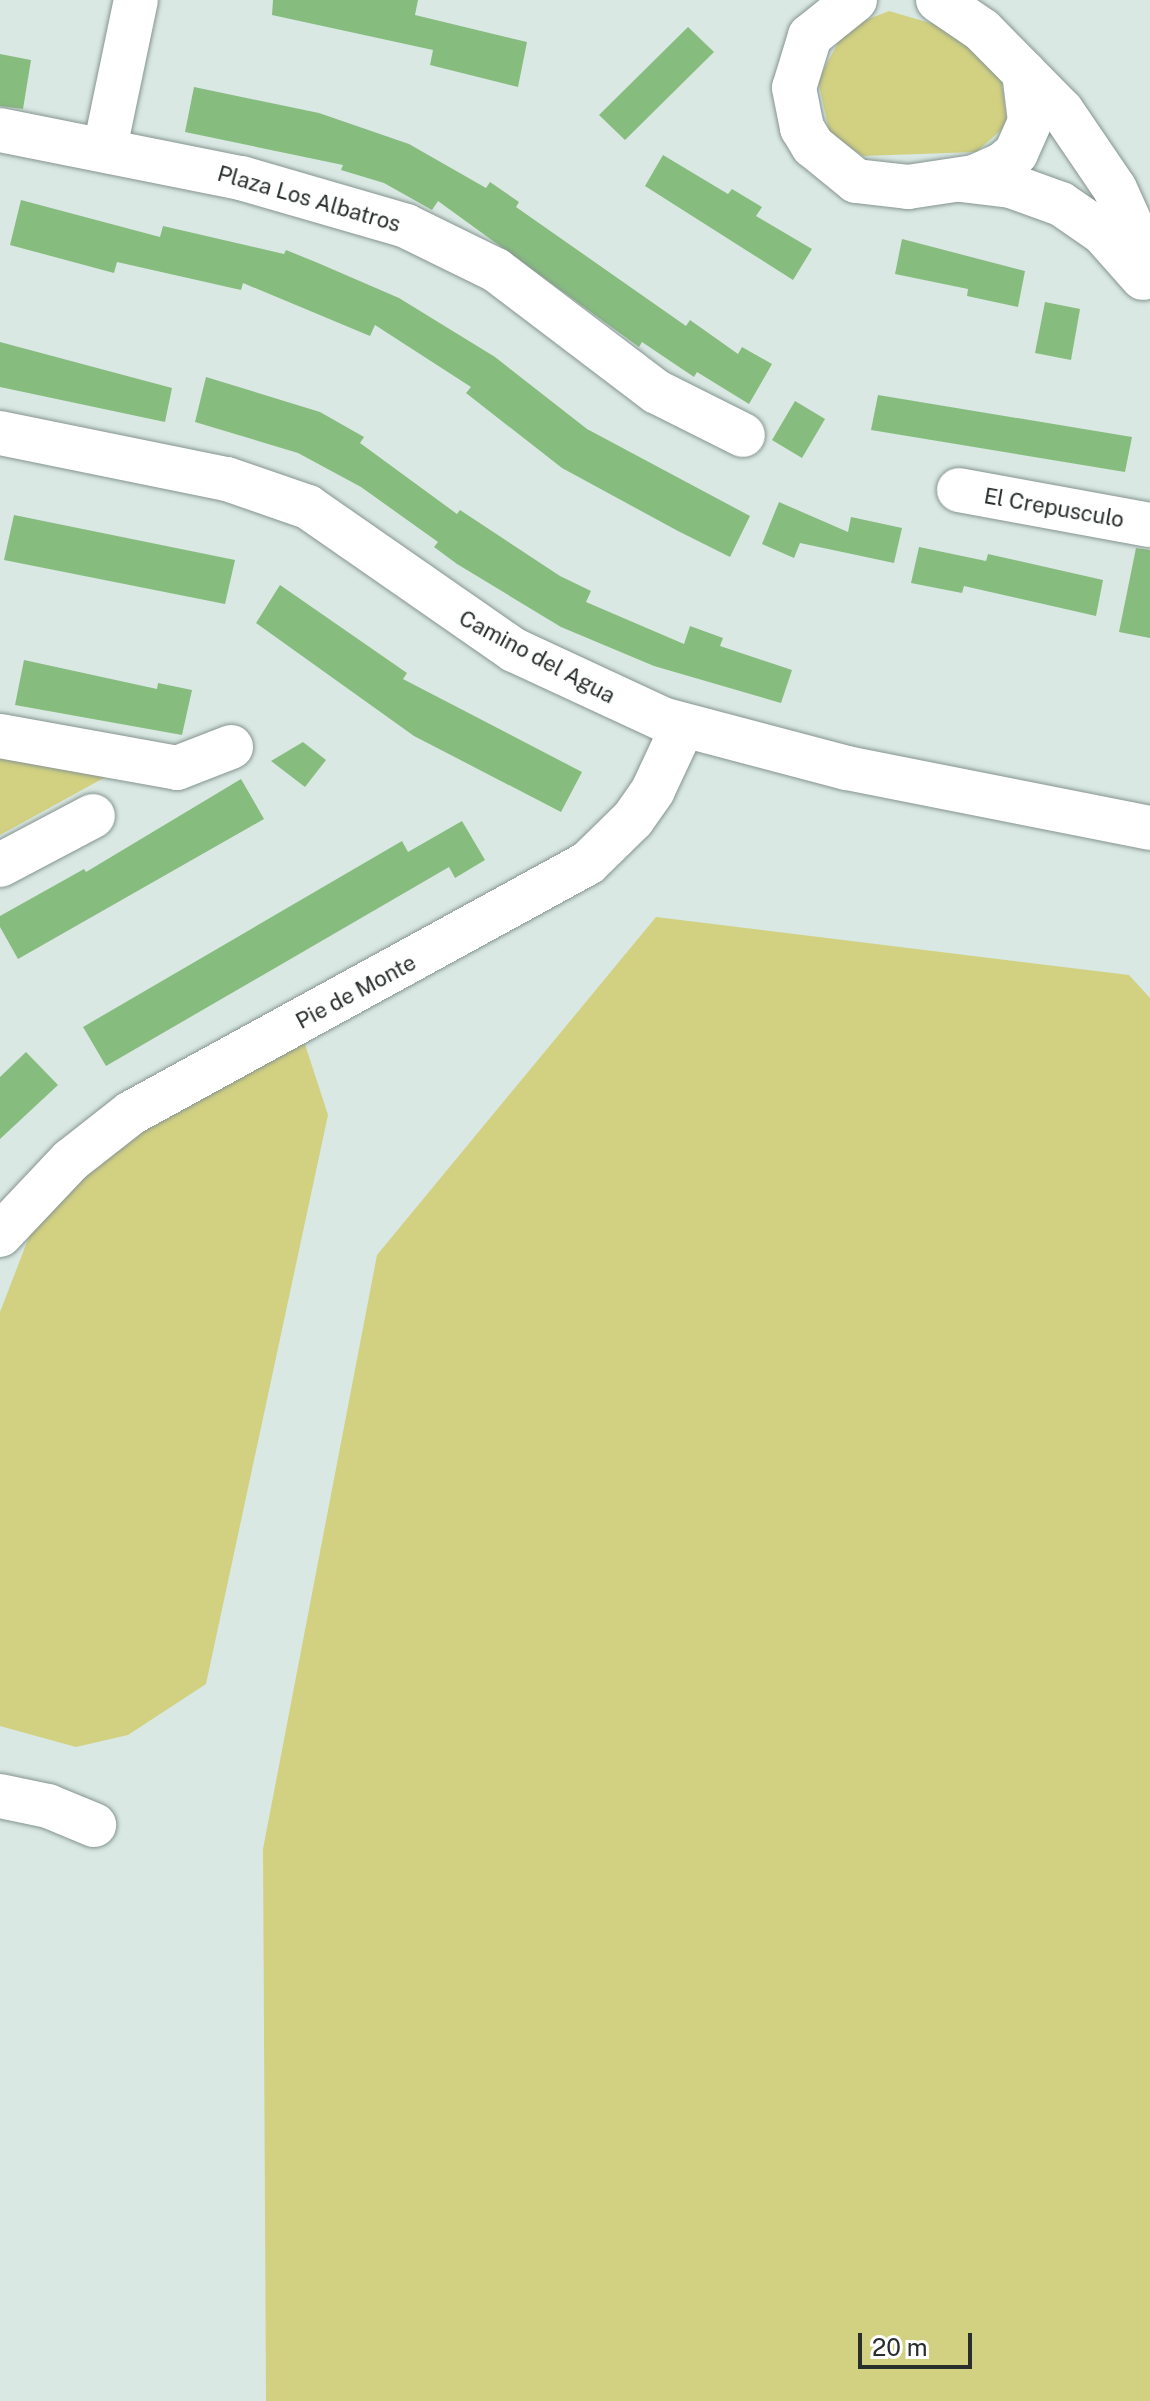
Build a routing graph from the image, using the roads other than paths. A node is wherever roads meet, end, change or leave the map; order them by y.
1 (136, 0) edge
2 (938, 0) edge
3 (846, 2) edge
4 (1024, 72) junction
5 (0, 130) edge
6 (105, 148) junction
7 (959, 180) junction
8 (1150, 267) edge
9 (1150, 287) edge
10 (0, 433) edge
11 (743, 435) dead end
12 (959, 490) dead end
13 (1150, 525) edge
14 (683, 726) junction
15 (0, 736) edge
16 (231, 747) dead end
17 (93, 816) dead end
18 (1150, 828) edge
19 (0, 865) edge
20 (0, 1235) edge
21 (0, 1796) edge
22 (94, 1825) dead end

1 - 6 street
2 - 4 street
3 - 7 street
4 - 7 street
4 - 8 street
5 - 6 street, Plaza Los Albatros
6 - 11 street, Plaza Los Albatros
7 - 9 street
10 - 14 street, Camino del Agua
12 - 13 street, El Crepusculo
14 - 18 street, Camino del Agua
14 - 20 street, Pie de Monte
15 - 16 street
17 - 19 street
21 - 22 street

